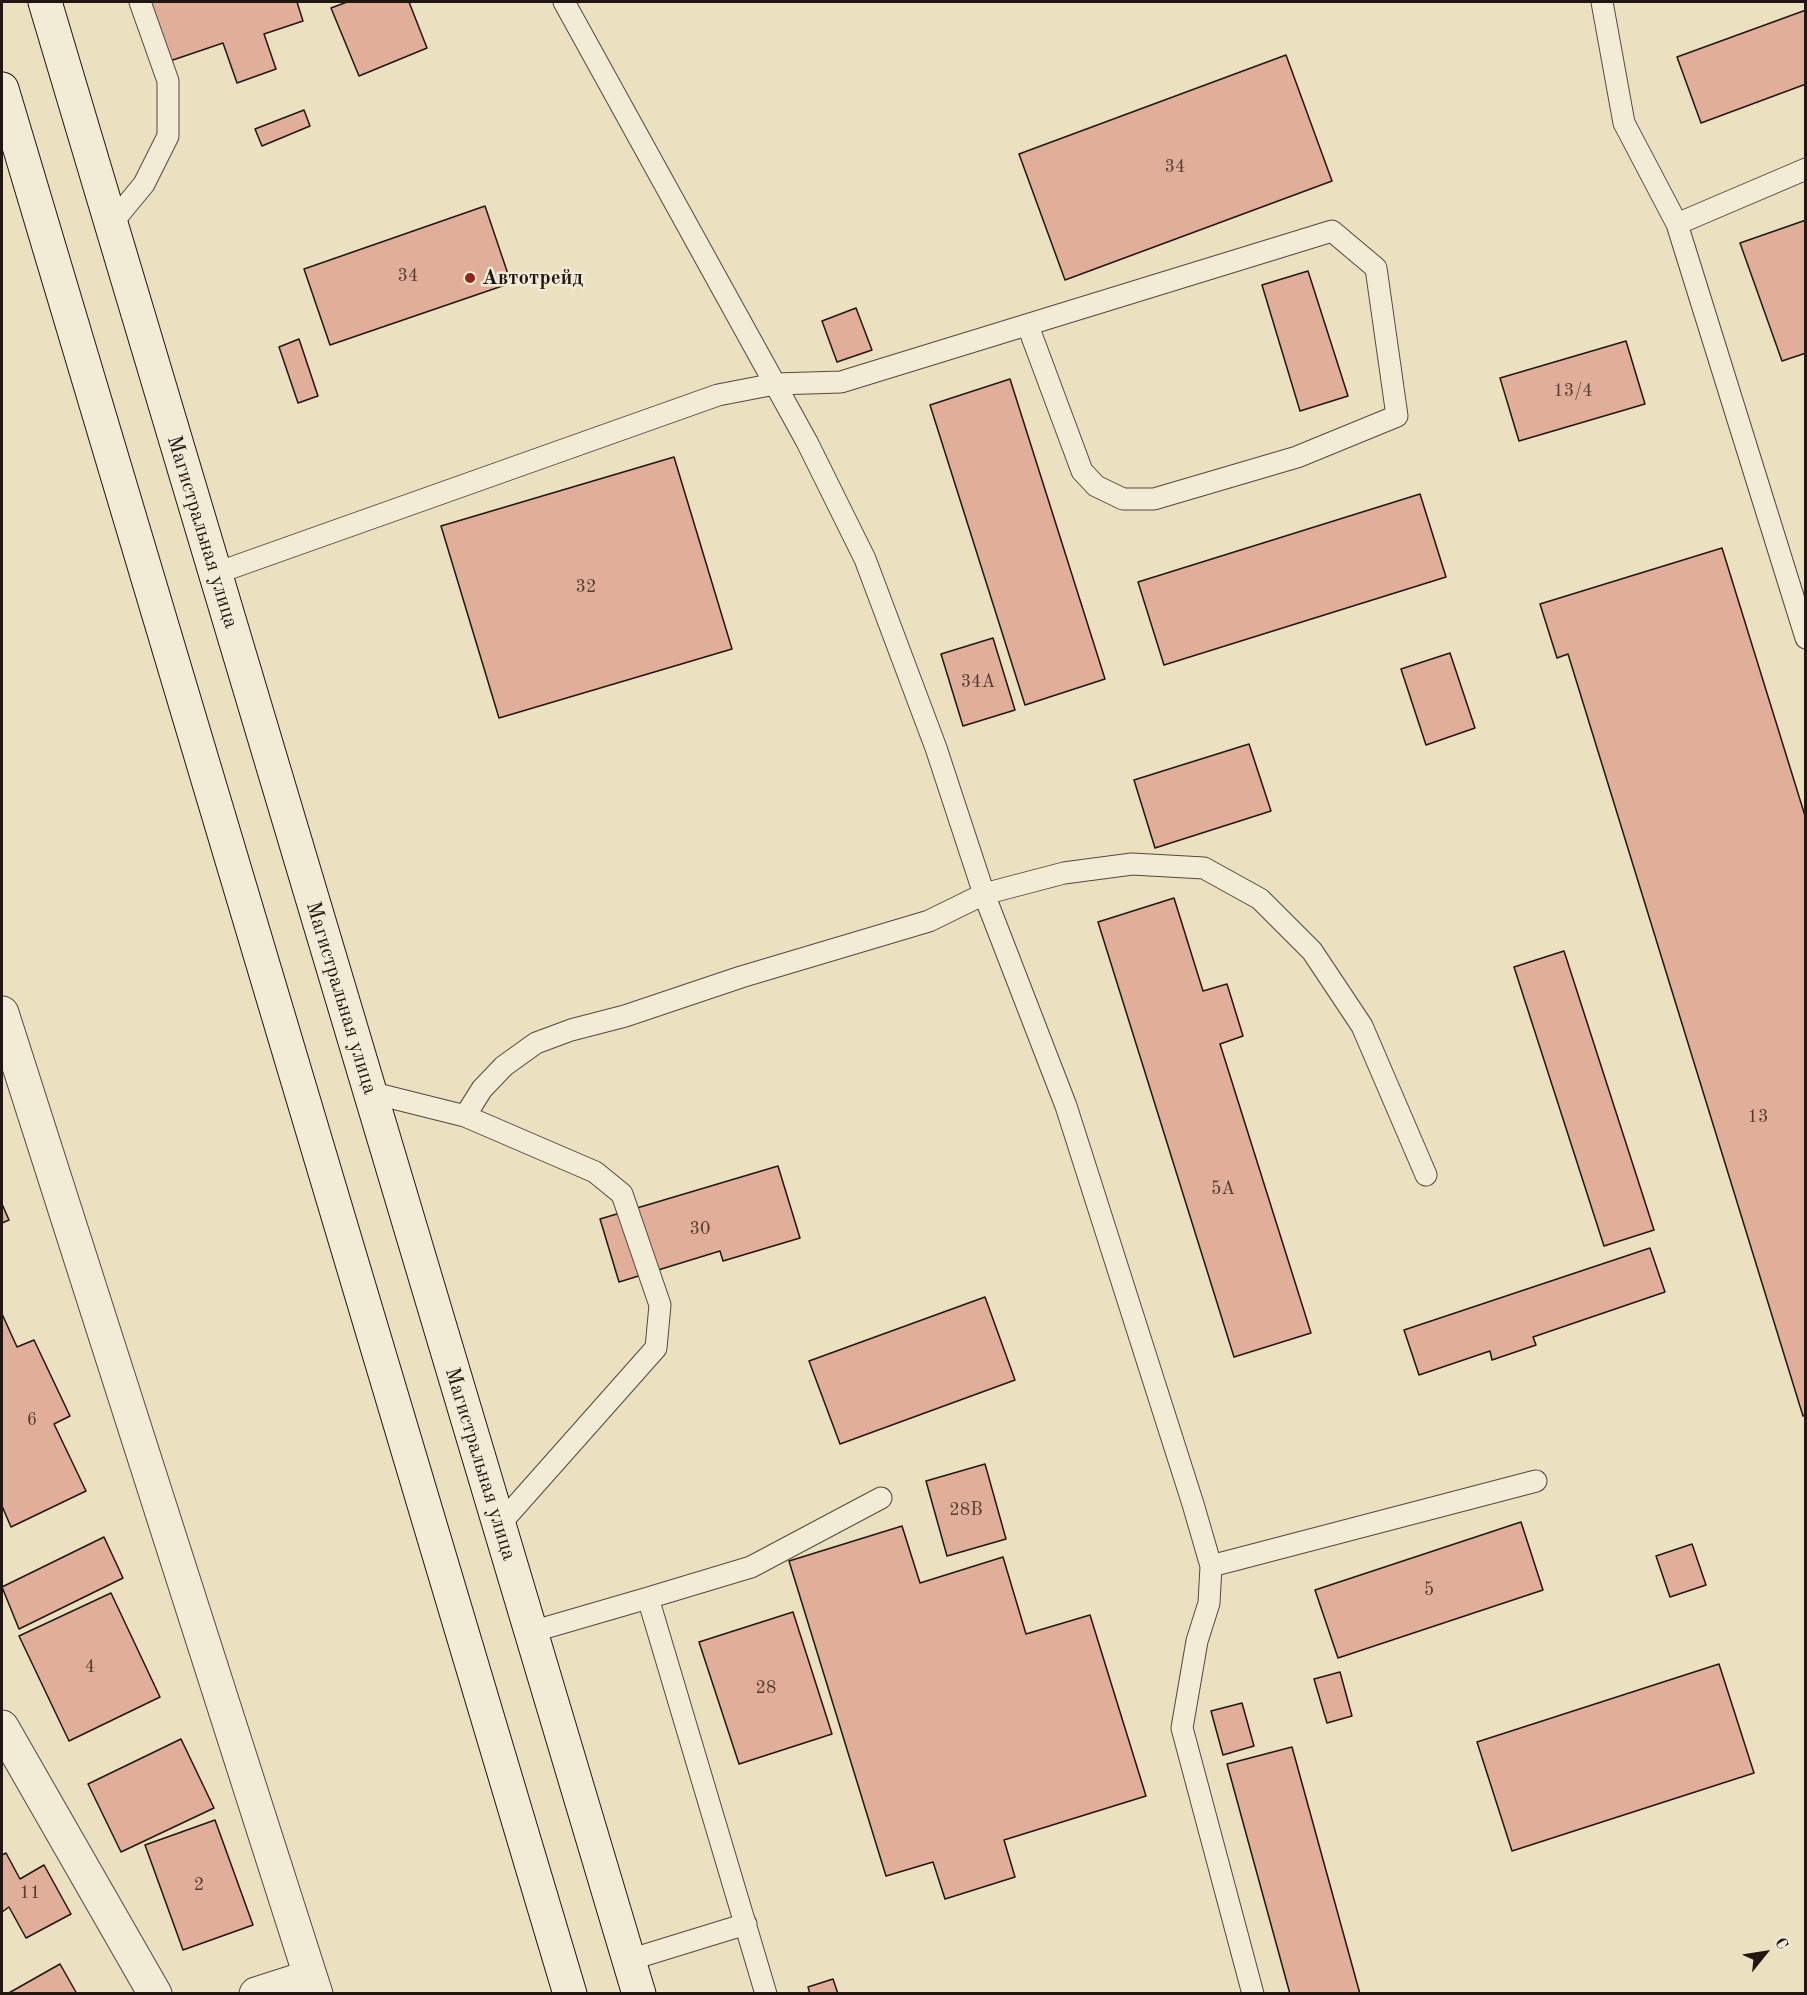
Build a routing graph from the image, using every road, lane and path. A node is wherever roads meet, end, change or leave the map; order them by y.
1 (45, 2) edge
2 (140, 2) edge
3 (564, 2) edge
4 (1602, 2) edge
5 (2, 89) edge
6 (1806, 169) edge
7 (111, 224) junction
8 (1677, 224) junction
9 (1028, 326) junction
10 (775, 384) junction
11 (214, 574) junction
12 (1806, 638) edge
13 (984, 894) junction
14 (2, 1013) edge
15 (369, 1092) junction
16 (465, 1116) junction
17 (1426, 1175) dead end
18 (1536, 1481) dead end
19 (881, 1498) dead end
20 (499, 1525) junction
21 (1211, 1566) junction
22 (648, 1598) junction
23 (531, 1632) junction
24 (2, 1727) edge
25 (746, 1924) junction
26 (629, 1960) junction
27 (313, 1985) edge
28 (155, 1994) edge
29 (256, 1994) edge
30 (570, 1994) edge
31 (639, 1994) edge
32 (766, 1994) edge
33 (1253, 1994) edge

1 - 7 main road, Магистральная улица
2 - 7 lane
3 - 10 lane
4 - 8 lane
5 - 30 main road
6 - 8 lane
7 - 11 main road, Магистральная улица
8 - 12 lane
9 - 9 lane
9 - 10 lane
10 - 11 lane
10 - 13 lane
11 - 15 main road, Магистральная улица
13 - 16 lane
13 - 17 lane
13 - 21 lane
14 - 27 main road
15 - 16 lane
15 - 20 main road, Магистральная улица
16 - 20 lane
18 - 21 lane
19 - 22 lane
20 - 23 main road, Магистральная улица
21 - 33 lane
22 - 23 lane
22 - 25 lane
23 - 26 main road, Магистральная улица
24 - 28 main road
25 - 26 lane
25 - 32 lane
26 - 31 main road, Магистральная улица
27 - 29 main road

